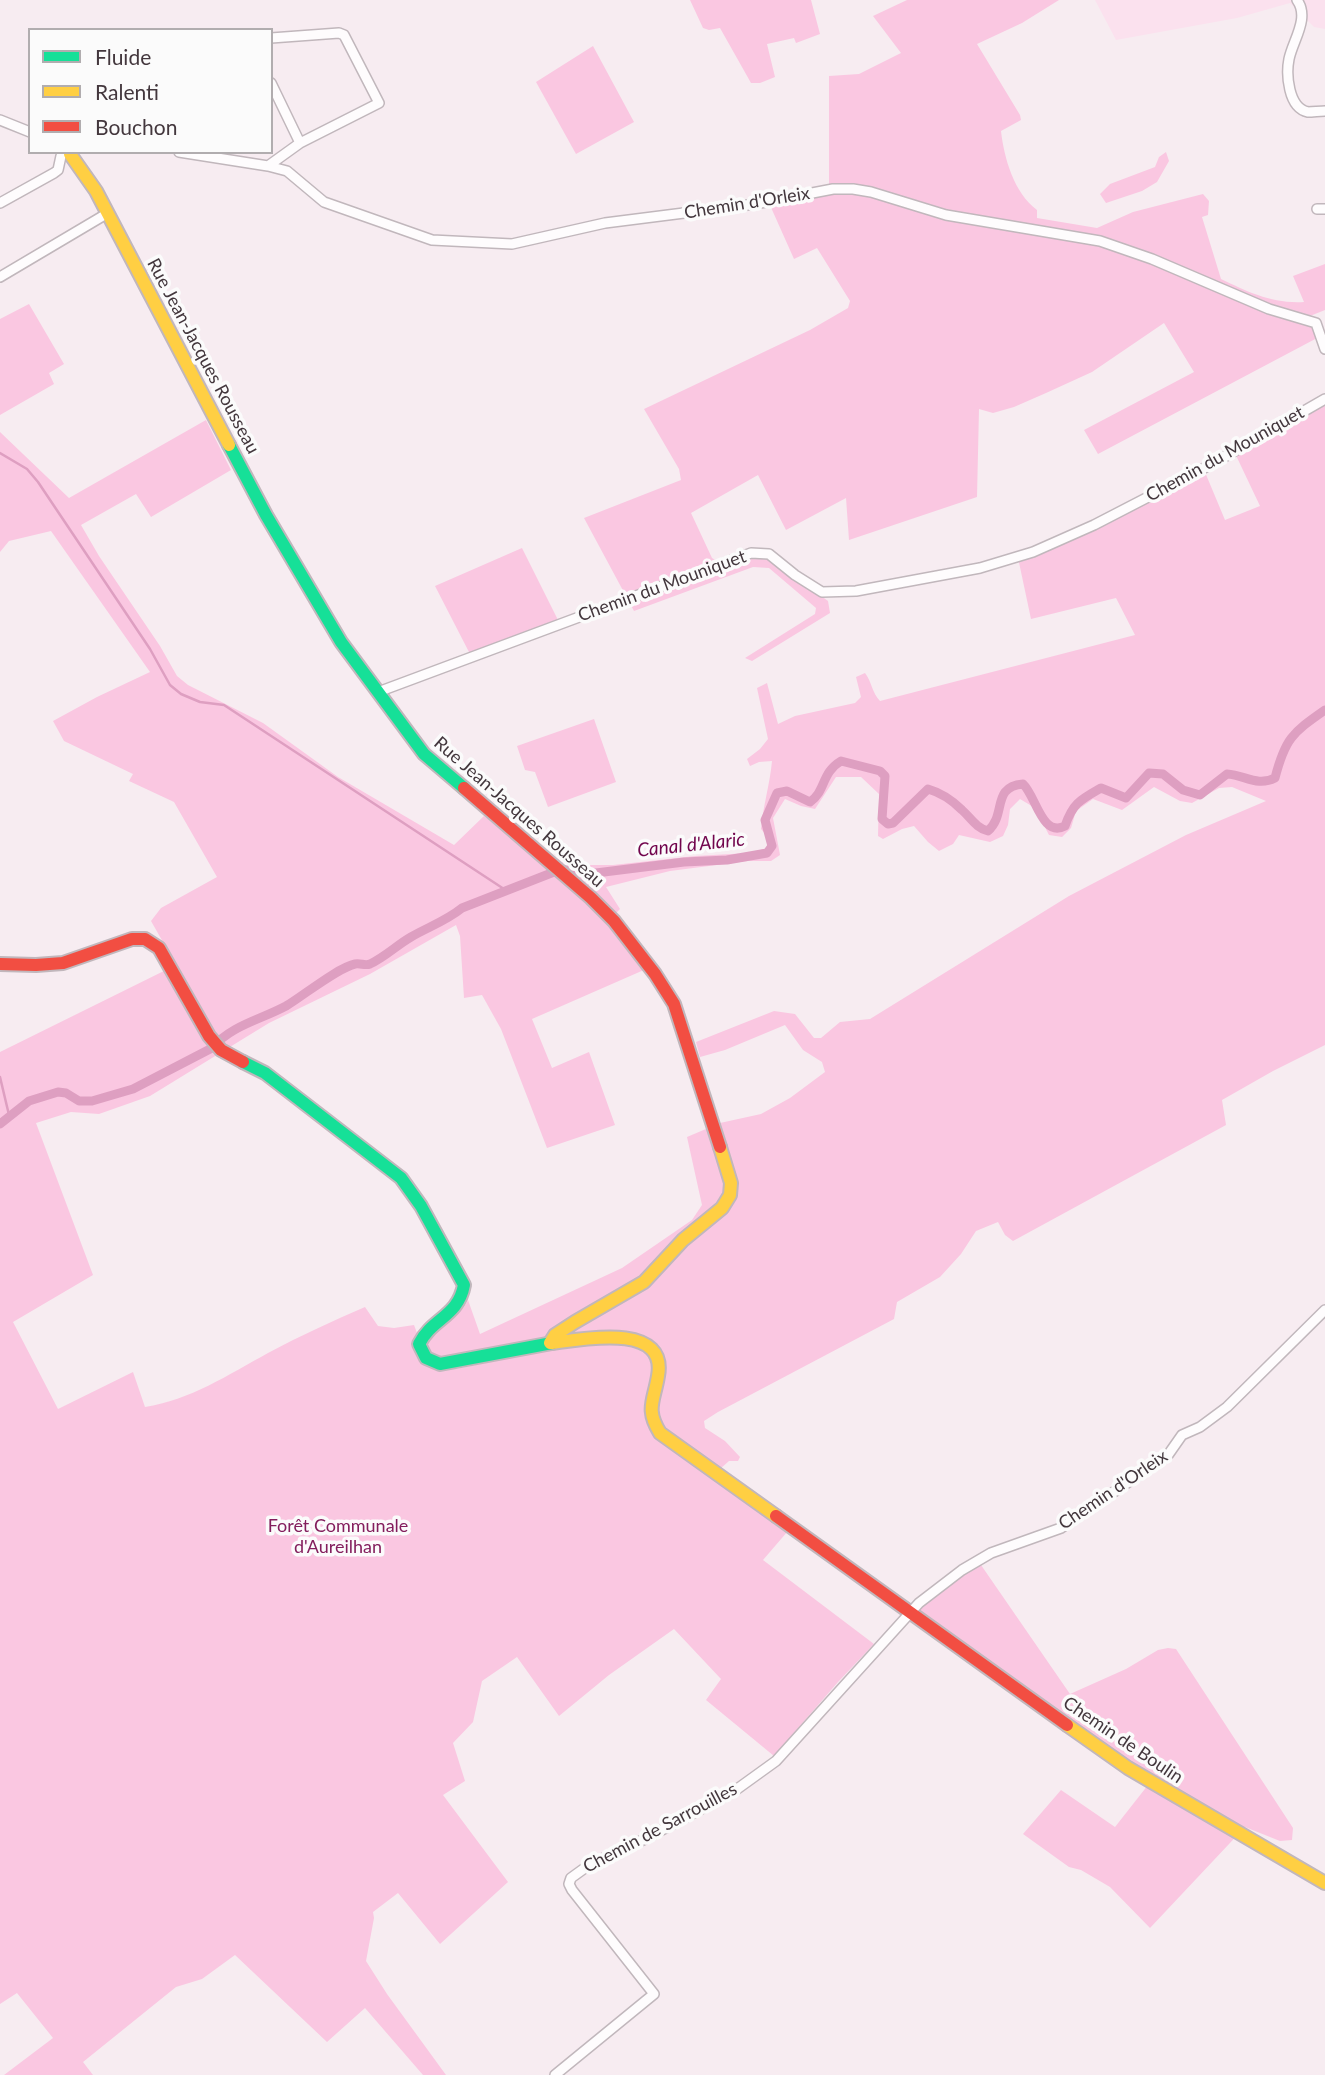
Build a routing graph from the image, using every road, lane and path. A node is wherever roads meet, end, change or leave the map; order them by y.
1 (1297, 0) edge
2 (273, 38) edge
3 (273, 87) edge
4 (1325, 111) edge
5 (0, 121) edge
6 (28, 131) edge
7 (300, 143) junction
8 (65, 154) edge
9 (192, 154) edge
10 (268, 166) junction
11 (0, 203) edge
12 (108, 212) junction
13 (0, 277) edge
14 (1320, 321) edge
15 (1325, 349) edge
16 (1325, 399) edge
17 (378, 692) junction
18 (0, 964) edge
19 (1325, 1310) edge
20 (550, 1343) junction
21 (911, 1614) junction
22 (1325, 1883) edge
23 (555, 2075) edge

1 - 4 street
2 - 7 street
3 - 7 street
5 - 6 street
7 - 10 street
8 - 11 street
8 - 12 street, Rue Jean-Jacques Rousseau
9 - 10 street, Chemin d'Orleix
10 - 14 street, Chemin d'Orleix
12 - 13 street
12 - 17 street, Rue Jean-Jacques Rousseau
14 - 15 street
16 - 17 street, Chemin du Mouniquet
17 - 20 street, Rue Jean-Jacques Rousseau
18 - 20 street, Chemin de Boulin
19 - 21 street, Chemin d'Orleix
20 - 21 street, Chemin de Boulin
21 - 22 street, Chemin de Boulin
21 - 23 street, Chemin de Sarrouilles

